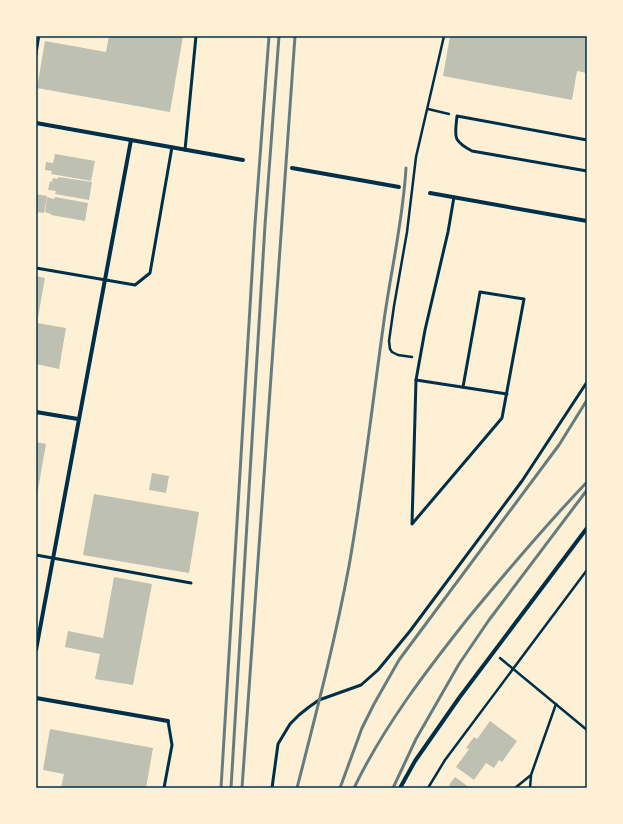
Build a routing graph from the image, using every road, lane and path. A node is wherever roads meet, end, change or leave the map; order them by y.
1 (40, 36) edge
2 (196, 36) edge
3 (444, 36) edge
4 (36, 55) edge
5 (428, 109) junction
6 (457, 116) junction
7 (36, 123) edge
8 (131, 140) junction
9 (587, 140) edge
10 (172, 147) junction
11 (185, 150) junction
12 (244, 160) dead end
13 (292, 168) dead end
14 (587, 171) edge
15 (399, 188) dead end
16 (430, 193) dead end
17 (454, 197) junction
18 (587, 221) edge
19 (36, 268) edge
20 (104, 280) junction
21 (420, 358) junction
22 (416, 380) junction
23 (587, 382) edge
24 (463, 387) junction
25 (507, 394) junction
26 (36, 412) edge
27 (78, 419) junction
28 (587, 528) edge
29 (36, 555) edge
30 (52, 558) junction
31 (587, 570) edge
32 (191, 582) dead end
33 (36, 650) edge
34 (494, 652) junction
35 (514, 669) junction
36 (36, 698) edge
37 (556, 704) junction
38 (168, 721) joint
39 (587, 730) edge
40 (531, 775) junction
41 (164, 788) edge
42 (272, 788) edge
43 (400, 788) edge
44 (428, 788) edge
45 (515, 788) edge
46 (530, 788) edge

1 - 4 path
2 - 11 lane
3 - 5 path
5 - 6 path
5 - 21 path
6 - 9 lane
6 - 14 lane
7 - 8 street
8 - 10 street
8 - 20 street
10 - 11 street
10 - 20 lane
11 - 12 street
13 - 15 street
16 - 17 street
17 - 18 street
17 - 21 lane
19 - 20 lane
20 - 27 street
21 - 22 lane
22 - 24 lane
22 - 25 lane
23 - 42 lane
24 - 25 lane
24 - 25 lane
26 - 27 street
27 - 30 street
28 - 34 street
29 - 30 lane
30 - 32 lane
30 - 33 street
31 - 35 path
34 - 35 path
34 - 43 street
35 - 37 path
35 - 44 path
36 - 38 street
37 - 39 path
37 - 40 path
38 - 41 lane
40 - 45 path
40 - 46 path

